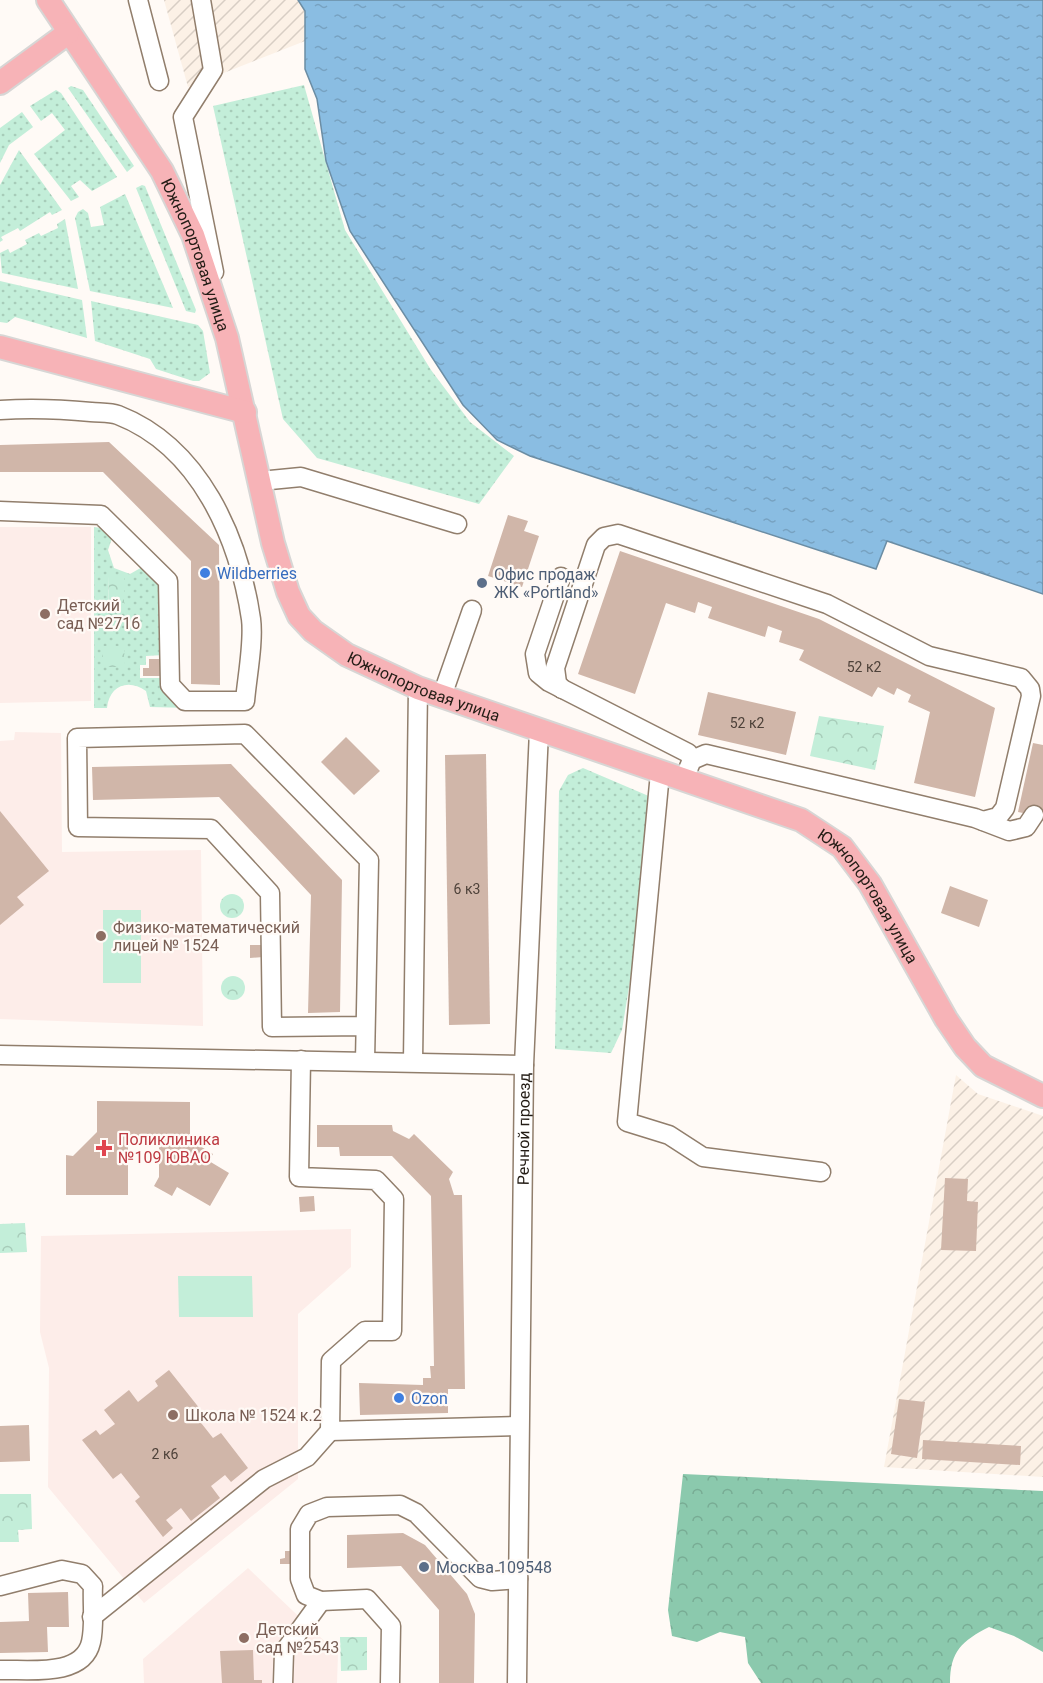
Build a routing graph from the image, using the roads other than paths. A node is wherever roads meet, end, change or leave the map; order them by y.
1 (48, 0) edge
2 (138, 0) edge
3 (201, 0) edge
4 (68, 33) junction
5 (159, 81) dead end
6 (0, 82) edge
7 (227, 338) junction
8 (0, 347) edge
9 (0, 410) edge
10 (246, 412) junction
11 (260, 481) junction
12 (0, 511) edge
13 (457, 524) dead end
14 (561, 577) dead end
15 (472, 610) dead end
16 (417, 688) junction
17 (562, 688) junction
18 (442, 696) junction
19 (539, 731) junction
20 (692, 760) junction
21 (660, 773) junction
22 (683, 781) junction
23 (1034, 815) dead end
24 (983, 821) junction
25 (365, 1026) junction
26 (0, 1055) edge
27 (301, 1060) junction
28 (365, 1061) junction
29 (413, 1062) junction
30 (524, 1065) junction
31 (1043, 1096) edge
32 (821, 1172) dead end
33 (518, 1426) junction
34 (330, 1431) junction
35 (518, 1579) junction
36 (0, 1587) edge
37 (321, 1601) junction
38 (92, 1617) junction
39 (0, 1670) edge
40 (41, 1676) edge
41 (283, 1683) edge
42 (390, 1683) edge
43 (517, 1683) edge

1 - 4 main road, Южнопортовая улица
2 - 5 street
3 - 7 street
4 - 6 main road
4 - 7 main road, Южнопортовая улица
7 - 10 main road, Южнопортовая улица
8 - 10 main road
9 - 12 street
10 - 11 main road, Южнопортовая улица
11 - 13 street
11 - 16 main road, Южнопортовая улица
14 - 17 street
15 - 18 street
16 - 18 main road, Южнопортовая улица
16 - 29 street
17 - 20 street
17 - 24 street
18 - 19 main road, Южнопортовая улица
19 - 21 main road, Южнопортовая улица
19 - 30 street
20 - 22 street
20 - 24 street
21 - 22 main road, Южнопортовая улица
21 - 32 street
22 - 31 main road, Южнопортовая улица
23 - 24 street
25 - 25 street
25 - 28 street
26 - 27 street, Речной проезд
27 - 28 street, Речной проезд
27 - 34 street
28 - 29 street, Речной проезд
29 - 30 street, Речной проезд
30 - 33 street, Речной проезд
33 - 34 street
33 - 35 street, Речной проезд
34 - 38 street
35 - 37 street
35 - 43 street, Речной проезд
36 - 38 street
37 - 41 street
37 - 42 street
38 - 40 street
39 - 40 street

